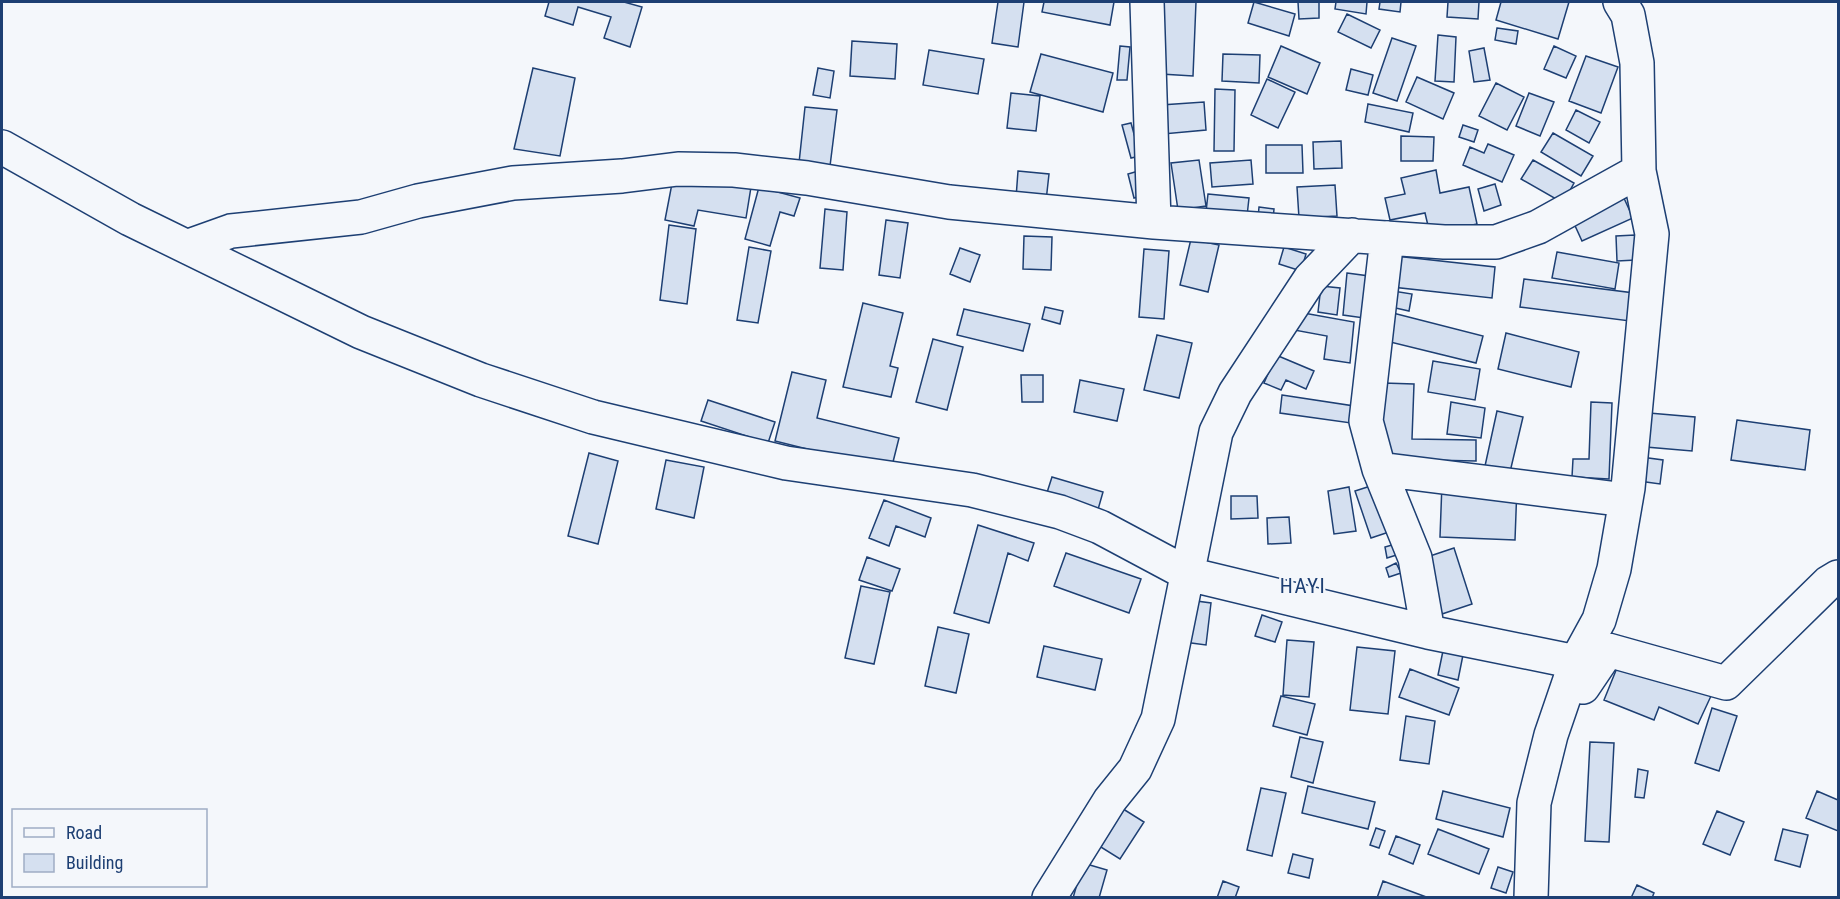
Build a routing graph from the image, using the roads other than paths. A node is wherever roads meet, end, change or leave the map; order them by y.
1 (1147, 2) edge
2 (1620, 2) edge
3 (2, 147) edge
4 (1639, 171) junction
5 (1154, 222) junction
6 (1352, 235) junction
7 (1387, 238) junction
8 (189, 246) junction
9 (1379, 469) junction
10 (1626, 500) junction
11 (1188, 574) junction
12 (1839, 577) edge
13 (1428, 632) junction
14 (1576, 662) junction
15 (1551, 735) junction
16 (1049, 897) edge
17 (1532, 897) edge

1 - 5 street
2 - 4 street
3 - 8 street
4 - 7 street
4 - 10 street
5 - 6 street
5 - 8 street
6 - 7 street
6 - 11 street
7 - 9 street
8 - 11 street
9 - 10 street
9 - 13 street
10 - 14 street
11 - 13 street
11 - 16 street
12 - 15 street
13 - 14 street
14 - 15 street
15 - 17 street

